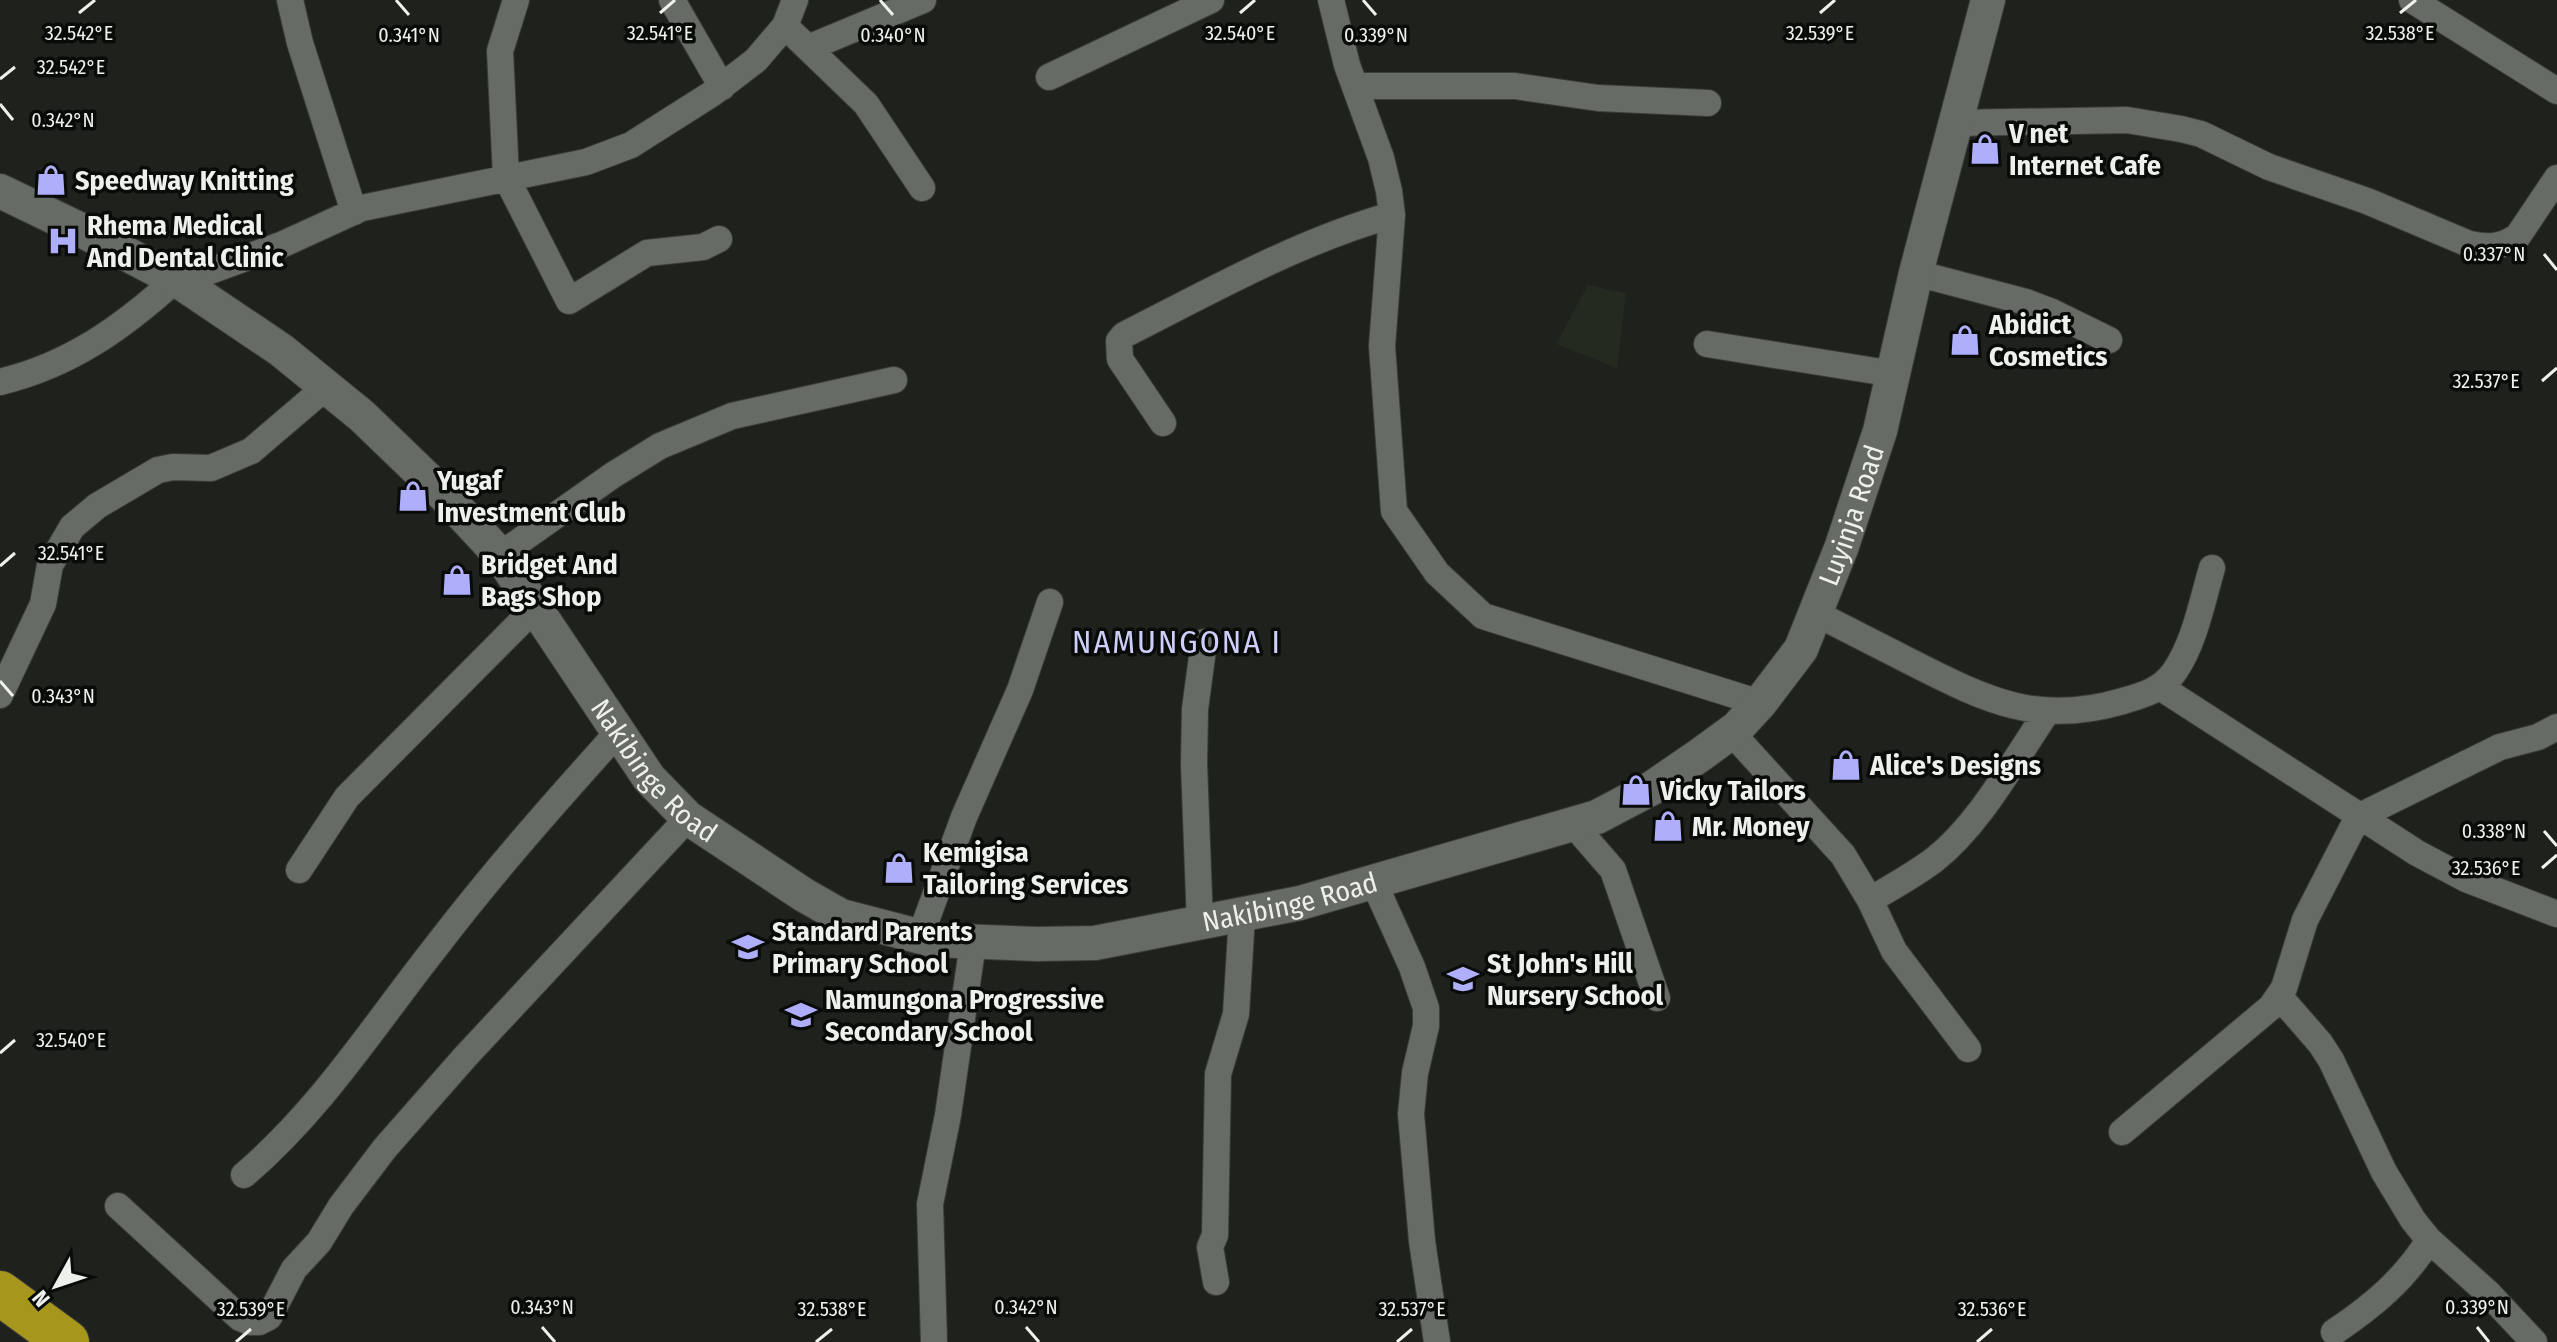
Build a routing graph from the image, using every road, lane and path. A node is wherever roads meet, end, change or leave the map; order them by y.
1 (290, 0) edge
2 (516, 0) edge
3 (672, 0) edge
4 (795, 0) edge
5 (923, 0) edge
6 (1211, 0) edge
7 (1331, 0) edge
8 (1988, 0) edge
9 (2412, 0) edge
10 (785, 26) junction
11 (808, 48) junction
12 (1049, 77) dead end
13 (1355, 86) junction
14 (722, 87) junction
15 (2557, 91) edge
16 (1708, 103) dead end
17 (1954, 123) junction
18 (506, 177) junction
19 (2557, 178) edge
20 (922, 188) dead end
21 (0, 191) edge
22 (354, 212) junction
23 (1392, 215) junction
24 (719, 239) dead end
25 (1916, 273) junction
26 (178, 281) junction
27 (2109, 340) dead end
28 (1707, 344) dead end
29 (1894, 374) junction
30 (894, 380) dead end
31 (0, 382) edge
32 (326, 387) junction
33 (1163, 423) dead end
34 (500, 555) junction
35 (2212, 568) dead end
36 (1050, 602) dead end
37 (535, 608) junction
38 (1815, 613) junction
39 (1204, 642) dead end
40 (2160, 687) junction
41 (0, 695) edge
42 (1760, 703) junction
43 (2047, 712) junction
44 (2557, 727) edge
45 (620, 730) junction
46 (1731, 732) junction
47 (2358, 817) junction
48 (688, 818) junction
49 (1573, 824) junction
50 (1477, 851) joint
51 (299, 870) dead end
52 (1374, 883) junction
53 (1870, 900) junction
54 (2557, 914) edge
55 (1242, 916) junction
56 (1200, 924) junction
57 (920, 937) junction
58 (973, 943) junction
59 (2279, 996) junction
60 (1657, 998) dead end
61 (1968, 1049) dead end
62 (2122, 1132) dead end
63 (244, 1175) dead end
64 (118, 1206) dead end
65 (2429, 1240) junction
66 (1216, 1282) dead end
67 (0, 1293) edge
68 (0, 1325) edge
69 (2334, 1332) dead end
70 (28, 1342) edge
71 (67, 1342) edge
72 (934, 1342) edge
73 (1437, 1342) edge
74 (2534, 1342) edge

1 - 22 street
2 - 18 street
3 - 14 street
4 - 10 street
5 - 11 street
6 - 12 street
7 - 13 street
8 - 17 street, Luyinja Road
9 - 15 street
10 - 11 street
10 - 14 street
11 - 20 street
13 - 16 street
13 - 23 street
14 - 18 street
17 - 19 street
17 - 25 street, Luyinja Road
18 - 22 street
18 - 24 street
21 - 26 street, Nakibinge Road
22 - 26 street
23 - 33 street
23 - 42 street
25 - 27 street
25 - 29 street, Luyinja Road
26 - 31 street
26 - 32 street, Nakibinge Road
28 - 29 street
29 - 38 street, Luyinja Road
30 - 34 street
32 - 34 street, Nakibinge Road
32 - 41 street
34 - 37 street, Nakibinge Road
35 - 40 street
36 - 57 street
37 - 45 street, Nakibinge Road
37 - 51 street
38 - 42 street, Luyinja Road
38 - 43 street
39 - 56 street
40 - 43 street
40 - 47 street
42 - 46 street, Luyinja Road
43 - 53 street
44 - 47 street
45 - 48 street, Nakibinge Road
45 - 63 street
46 - 49 street, Luyinja Road
46 - 53 street
47 - 54 street
47 - 59 street
48 - 57 street, Nakibinge Road
48 - 64 street
49 - 50 street, Luyinja Road
49 - 60 street
50 - 52 street, Nakibinge Road
52 - 55 street, Nakibinge Road
52 - 73 street
53 - 61 street
55 - 56 street, Nakibinge Road
55 - 66 street
56 - 58 street, Nakibinge Road
57 - 58 street, Nakibinge Road
58 - 72 street
59 - 62 street
59 - 65 street
65 - 69 street
65 - 74 street
67 - 71 highway
68 - 70 highway

